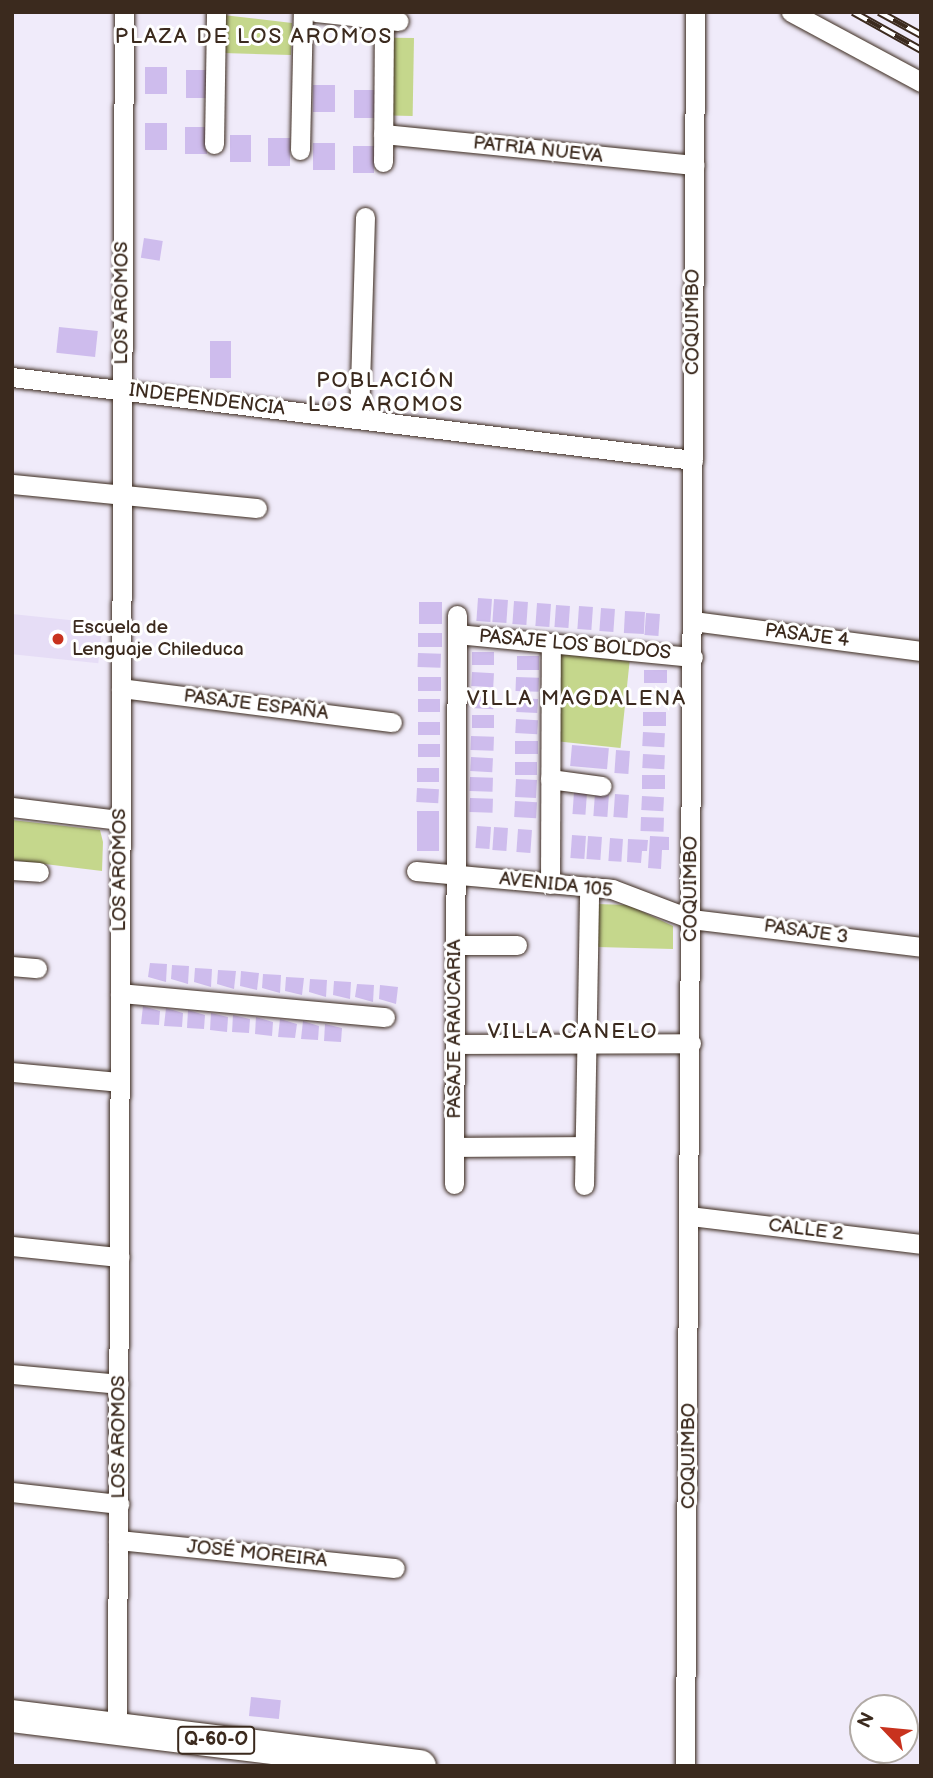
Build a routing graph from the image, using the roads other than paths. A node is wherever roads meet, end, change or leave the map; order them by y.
1 (124, 12) edge
2 (216, 12) edge
3 (303, 12) edge
4 (316, 12) edge
5 (695, 12) edge
6 (791, 12) edge
7 (921, 82) edge
8 (383, 134) junction
9 (214, 144) dead end
10 (300, 150) dead end
11 (383, 162) dead end
12 (694, 165) junction
13 (365, 217) dead end
14 (12, 377) edge
15 (122, 389) junction
16 (359, 419) junction
17 (693, 460) junction
18 (12, 484) edge
19 (121, 496) junction
20 (257, 508) dead end
21 (693, 621) junction
22 (457, 625) joint
23 (551, 643) junction
24 (921, 651) edge
25 (693, 657) junction
26 (121, 688) junction
27 (392, 722) dead end
28 (550, 779) junction
29 (602, 786) dead end
30 (12, 807) edge
31 (120, 820) junction
32 (12, 870) edge
33 (415, 871) dead end
34 (39, 872) dead end
35 (457, 875) junction
36 (550, 884) junction
37 (589, 887) junction
38 (691, 919) junction
39 (456, 945) junction
40 (517, 945) dead end
41 (921, 947) edge
42 (12, 966) edge
43 (37, 968) dead end
44 (120, 993) junction
45 (385, 1017) dead end
46 (586, 1043) junction
47 (691, 1043) junction
48 (455, 1044) junction
49 (12, 1072) edge
50 (120, 1082) junction
51 (584, 1146) junction
52 (454, 1147) junction
53 (454, 1184) dead end
54 (584, 1185) dead end
55 (690, 1216) junction
56 (921, 1244) edge
57 (12, 1246) edge
58 (119, 1257) junction
59 (12, 1374) edge
60 (119, 1384) junction
61 (12, 1492) edge
62 (118, 1504) junction
63 (118, 1540) junction
64 (395, 1568) dead end
65 (12, 1716) edge
66 (117, 1728) junction
67 (420, 1766) edge
68 (685, 1766) edge

1 - 15 street, LOS AROMOS
2 - 9 street
3 - 10 street
4 - 8 street
5 - 12 street, COQUIMBO
6 - 7 street
8 - 11 street
8 - 12 street, PATRIA NUEVA
12 - 17 street, COQUIMBO
13 - 16 street
14 - 15 street, INDEPENDENCIA
15 - 16 street, INDEPENDENCIA
15 - 19 street, LOS AROMOS
16 - 17 street, INDEPENDENCIA
17 - 21 street, COQUIMBO
18 - 19 street
19 - 20 street
19 - 26 street, LOS AROMOS
21 - 24 street, PASAJE 4
21 - 25 street, COQUIMBO
22 - 23 street, PASAJE LOS BOLDOS
22 - 35 street, PASAJE ARAUCARIA
23 - 25 street, PASAJE LOS BOLDOS
23 - 28 street
25 - 38 street, COQUIMBO
26 - 27 street, PASAJE ESPAÑA
26 - 31 street, LOS AROMOS
28 - 29 street
28 - 36 street
30 - 31 street
31 - 44 street, LOS AROMOS
32 - 34 street
33 - 35 street, AVENIDA 105
35 - 36 street, AVENIDA 105
35 - 39 street, PASAJE ARAUCARIA
36 - 37 street, AVENIDA 105
37 - 38 street, AVENIDA 105
37 - 46 street
38 - 41 street, PASAJE 3
38 - 47 street, COQUIMBO
39 - 40 street
39 - 48 street, PASAJE ARAUCARIA
42 - 43 street
44 - 45 street
44 - 50 street, LOS AROMOS
46 - 47 street
46 - 48 street
46 - 51 street
47 - 55 street, COQUIMBO
48 - 52 street, PASAJE ARAUCARIA
49 - 50 street
50 - 58 street, LOS AROMOS
51 - 52 street
51 - 54 street
52 - 53 street, PASAJE ARAUCARIA
55 - 56 street, CALLE 2
55 - 68 street, COQUIMBO
57 - 58 street
58 - 60 street, LOS AROMOS
59 - 60 street
60 - 62 street, LOS AROMOS
61 - 62 street
62 - 63 street, LOS AROMOS
63 - 64 street, JOSÉ MOREIRA
63 - 66 street, LOS AROMOS
65 - 66 main road, Q-60-O
66 - 67 main road, Q-60-O

